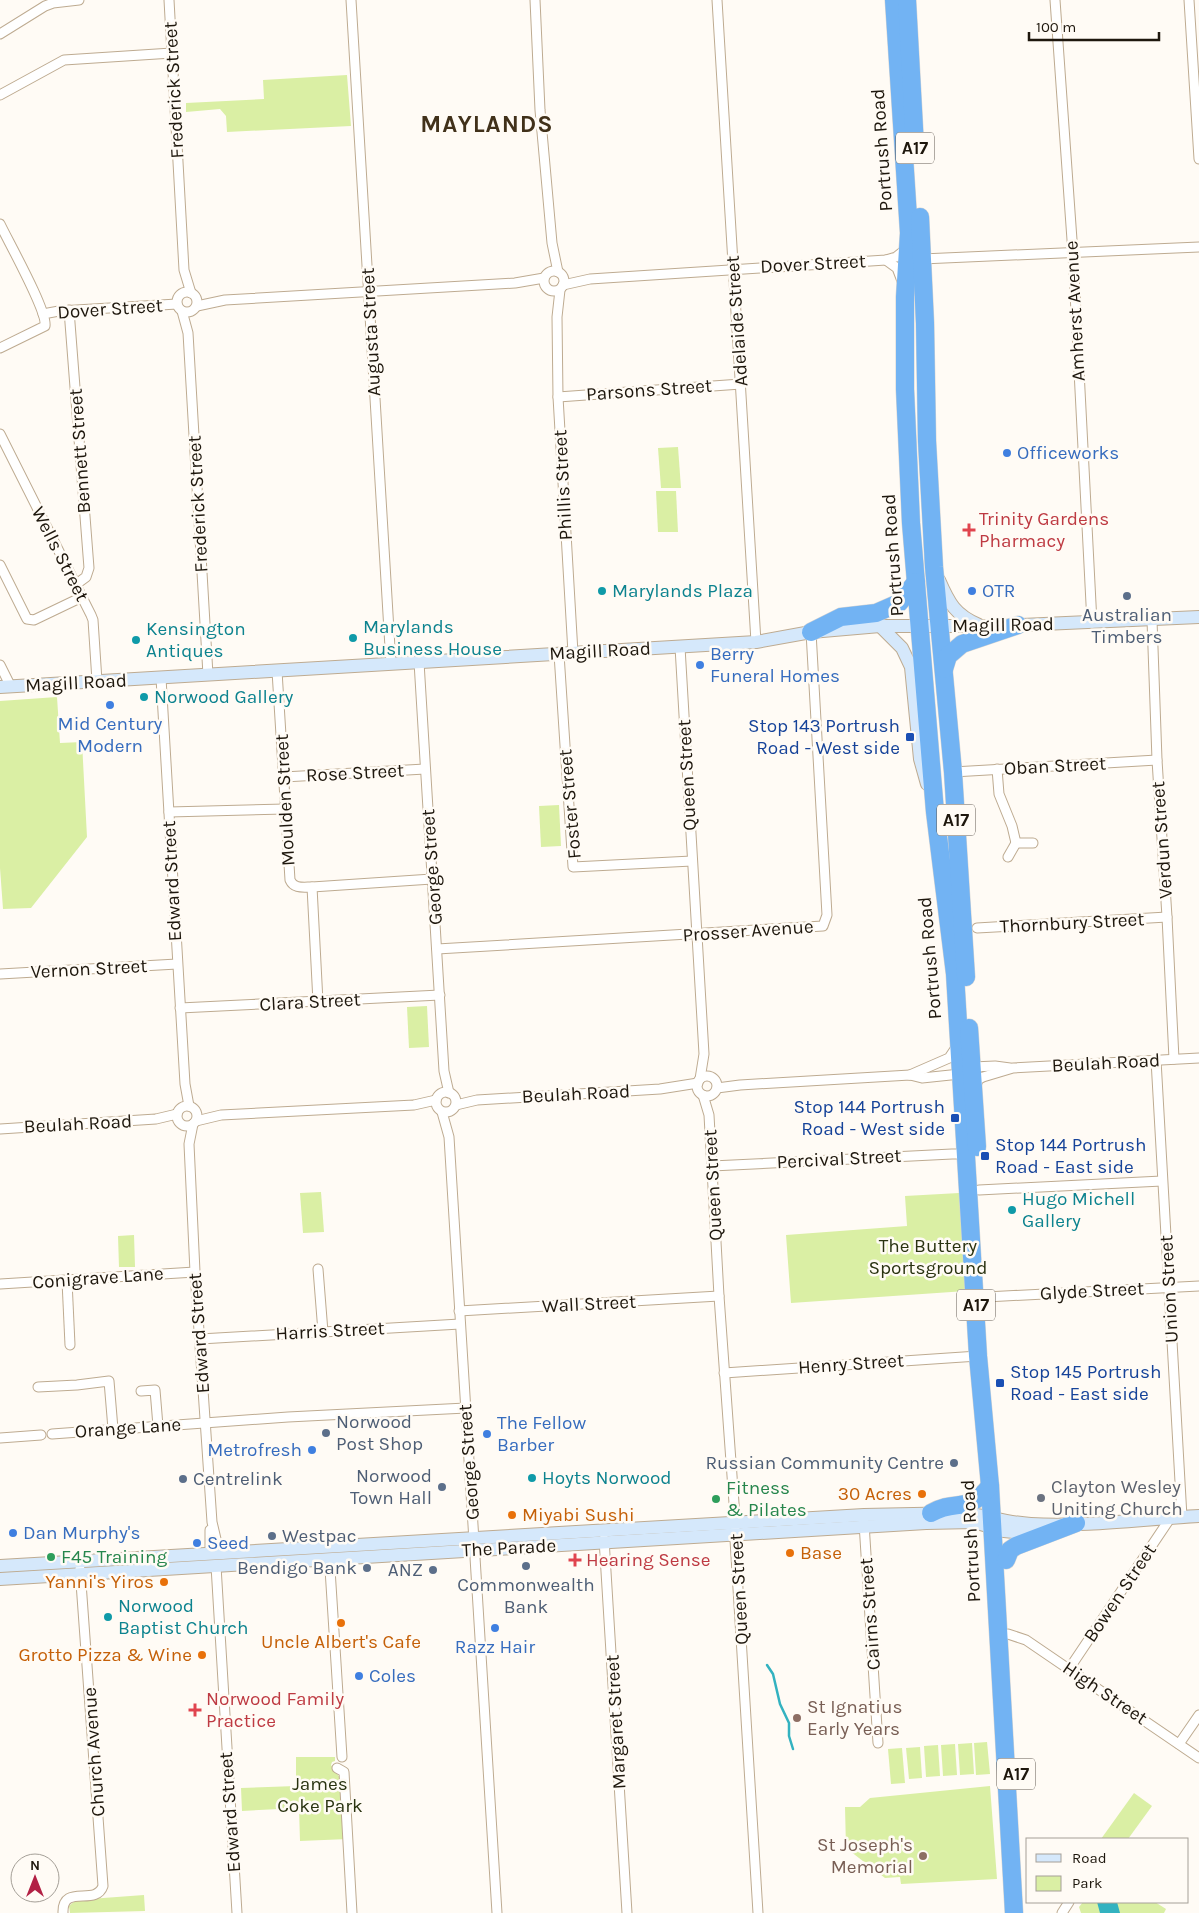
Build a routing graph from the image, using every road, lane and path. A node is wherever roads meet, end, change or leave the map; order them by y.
1 (79, 0) edge
2 (169, 0) edge
3 (351, 0) edge
4 (535, 0) edge
5 (717, 0) edge
6 (894, 0) edge
7 (907, 0) edge
8 (1056, 0) edge
9 (1189, 0) edge
10 (0, 34) edge
11 (172, 53) junction
12 (0, 95) edge
13 (1199, 159) edge
14 (0, 224) edge
15 (909, 240) junction
16 (1199, 247) edge
17 (1072, 254) junction
18 (922, 259) junction
19 (886, 260) junction
20 (733, 269) junction
21 (184, 270) junction
22 (554, 281) junction
23 (368, 291) junction
24 (193, 294) junction
25 (180, 295) junction
26 (905, 297) junction
27 (225, 300) junction
28 (187, 308) junction
29 (69, 310) junction
30 (43, 314) junction
31 (905, 331) junction
32 (0, 348) edge
33 (740, 384) junction
34 (558, 397) junction
35 (0, 434) edge
36 (0, 565) edge
37 (935, 572) junction
38 (916, 582) junction
39 (75, 585) junction
40 (82, 597) junction
41 (1199, 617) edge
42 (1152, 620) junction
43 (1092, 623) junction
44 (1018, 625) junction
45 (880, 626) junction
46 (919, 626) junction
47 (939, 626) junction
48 (981, 626) junction
49 (811, 632) junction
50 (756, 642) junction
51 (680, 647) junction
52 (573, 653) junction
53 (559, 654) junction
54 (419, 662) junction
55 (0, 664) edge
56 (391, 664) junction
57 (944, 669) junction
58 (277, 671) junction
59 (208, 675) junction
60 (161, 678) junction
61 (97, 682) junction
62 (6, 687) edge
63 (1157, 760) junction
64 (425, 769) junction
65 (997, 769) junction
66 (953, 772) junction
67 (284, 777) junction
68 (285, 809) junction
69 (168, 812) junction
70 (935, 812) junction
71 (1016, 843) junction
72 (1033, 843) dead end
73 (1008, 857) dead end
74 (692, 861) junction
75 (432, 879) junction
76 (312, 887) junction
77 (1167, 917) junction
78 (977, 928) dead end
79 (697, 934) junction
80 (437, 949) junction
81 (177, 964) junction
82 (0, 974) edge
83 (440, 995) junction
84 (318, 1002) junction
85 (180, 1008) junction
86 (959, 1044) junction
87 (1199, 1058) edge
88 (1174, 1059) junction
89 (1156, 1060) junction
90 (1013, 1068) junction
91 (966, 1070) junction
92 (910, 1075) junction
93 (707, 1086) junction
94 (974, 1088) junction
95 (446, 1102) junction
96 (187, 1117) junction
97 (0, 1129) edge
98 (966, 1152) junction
99 (712, 1166) junction
100 (1162, 1181) junction
101 (979, 1190) junction
102 (318, 1269) dead end
103 (195, 1272) junction
104 (67, 1280) junction
105 (0, 1284) edge
106 (1199, 1286) edge
107 (1169, 1287) junction
108 (719, 1296) junction
109 (986, 1297) junction
110 (459, 1311) junction
111 (460, 1324) junction
112 (322, 1332) junction
113 (200, 1339) junction
114 (70, 1345) dead end
115 (978, 1356) junction
116 (724, 1373) junction
117 (38, 1387) dead end
118 (141, 1391) dead end
119 (466, 1408) junction
120 (204, 1423) junction
121 (158, 1426) junction
122 (113, 1429) junction
123 (52, 1434) dead end
124 (41, 1435) dead end
125 (0, 1438) edge
126 (990, 1486) junction
127 (931, 1513) junction
128 (1199, 1516) edge
129 (1177, 1517) junction
130 (898, 1520) junction
131 (864, 1521) junction
132 (1076, 1523) junction
133 (997, 1524) junction
134 (735, 1529) junction
135 (603, 1536) junction
136 (475, 1544) junction
137 (213, 1560) junction
138 (1006, 1560) junction
139 (0, 1566) edge
140 (80, 1568) junction
141 (330, 1569) dead end
142 (0, 1579) edge
143 (1003, 1634) junction
144 (1068, 1669) junction
145 (1199, 1715) edge
146 (878, 1743) dead end
147 (1179, 1744) junction
148 (342, 1757) dead end
149 (1199, 1758) edge
150 (337, 1768) dead end
151 (63, 1913) edge
152 (237, 1913) edge
153 (352, 1913) edge
154 (498, 1913) edge
155 (627, 1913) edge
156 (758, 1913) edge
157 (1014, 1913) edge
158 (1024, 1913) edge

1 - 10 street
2 - 11 street, Frederick Street
3 - 23 street, Augusta Street
4 - 22 street, Phillis Street
5 - 20 street, Adelaide Street
6 - 15 highway, Portrush Road / A17
7 - 18 highway, Portrush Road / A17
8 - 17 street, Amherst Avenue
9 - 13 street
11 - 12 street
11 - 21 street, Frederick Street
14 - 30 street
15 - 18 highway
15 - 19 street, Dover Street
15 - 26 highway, Portrush Road / A17
16 - 17 street
17 - 18 street
17 - 43 street, Amherst Avenue
18 - 31 highway
18 - 37 highway, Portrush Road / A17
19 - 20 street, Dover Street
19 - 26 street, Dover Street
20 - 22 street, Dover Street
20 - 33 street, Adelaide Street
21 - 24 street, Frederick Street
21 - 25 street, Frederick Street
22 - 23 street, Dover Street
22 - 34 street, Phillis Street
23 - 27 street, Dover Street
23 - 56 street, Augusta Street
24 - 25 street
24 - 27 street, Dover Street
24 - 28 street, Frederick Street
25 - 28 street, Frederick Street
26 - 31 highway, Portrush Road / A17
27 - 28 street, Dover Street
28 - 29 street, Dover Street
28 - 59 street, Frederick Street
29 - 30 street, Dover Street
29 - 39 street, Bennett Street
30 - 32 street
31 - 38 highway, Portrush Road / A17
33 - 34 street, Parsons Street
33 - 50 street, Adelaide Street
34 - 52 street, Phillis Street
35 - 39 street, Wells Street
36 - 40 street
37 - 47 highway, Portrush Road / A17
37 - 48 main road
38 - 46 highway, Portrush Road / A17
38 - 49 highway
39 - 40 street, Wells Street
40 - 61 street, Wells Street
41 - 42 main road, Magill Road
42 - 43 main road, Magill Road
42 - 63 street, Verdun Street
43 - 44 main road, Magill Road
44 - 48 main road, Magill Road
44 - 57 highway
45 - 46 main road, Magill Road
45 - 49 main road, Magill Road
45 - 70 main road
46 - 47 main road, Magill Road
46 - 70 highway, Portrush Road / A17
47 - 48 main road, Magill Road
47 - 57 highway, Portrush Road / A17
49 - 50 main road, Magill Road
49 - 79 street, Prosser Avenue
50 - 51 main road, Magill Road
51 - 52 main road, Magill Road
51 - 74 street, Queen Street
52 - 53 main road, Magill Road
53 - 54 main road, Magill Road
53 - 74 street, Foster Street
54 - 56 main road, Magill Road
54 - 64 street, George Street
55 - 62 street
56 - 58 main road, Magill Road
57 - 66 highway, Portrush Road / A17
58 - 59 main road, Magill Road
58 - 67 street, Moulden Street
59 - 60 main road, Magill Road
60 - 61 main road, Magill Road
60 - 69 street, Edward Street
61 - 62 main road, Magill Road
63 - 65 street, Oban Street
63 - 77 street, Verdun Street
64 - 67 street, Rose Street
64 - 75 street, George Street
65 - 66 street, Oban Street
65 - 71 street
66 - 91 highway, Portrush Road / A17
67 - 68 street, Moulden Street
68 - 69 street
68 - 76 street, Moulden Street
69 - 81 street, Edward Street
70 - 86 highway, Portrush Road / A17
71 - 72 street
71 - 73 street
74 - 79 street, Queen Street
75 - 76 street
75 - 80 street, George Street
76 - 84 street, Moulden Street
77 - 78 street, Thornbury Street
77 - 88 street, Verdun Street
79 - 80 street, Prosser Avenue
79 - 93 street, Queen Street
80 - 83 street, George Street
81 - 82 street, Vernon Street
81 - 85 street, Edward Street
83 - 84 street, Clara Street
83 - 95 street, George Street
84 - 85 street, Clara Street
85 - 96 street, Edward Street
86 - 91 highway, Portrush Road / A17
86 - 92 street, Beulah Road
87 - 88 street, Beulah Road
88 - 89 street, Beulah Road
89 - 90 street, Beulah Road
89 - 100 street, Union Street
90 - 91 street, Beulah Road
90 - 94 street, Beulah Road
91 - 92 street, Beulah Road
91 - 94 highway, Portrush Road / A17
91 - 98 highway, Portrush Road
92 - 93 street, Beulah Road
93 - 95 street, Beulah Road
93 - 99 street, Queen Street
94 - 101 highway, Portrush Road / A17
95 - 96 street, Beulah Road
95 - 110 street, George Street
96 - 97 street, Beulah Road
96 - 103 street, Edward Street
98 - 99 street, Percival Street
98 - 115 highway, Portrush Road / A17
99 - 108 street, Queen Street
100 - 101 street
100 - 107 street, Union Street
101 - 109 highway, Portrush Road / A17
102 - 112 street
103 - 104 street, Conigrave Lane
103 - 113 street, Edward Street
104 - 105 street, Conigrave Lane
104 - 114 street
106 - 107 street, Glyde Street
107 - 109 street, Glyde Street
107 - 129 street, Union Street
108 - 110 street, Wall Street
108 - 116 street, Queen Street
109 - 133 highway, Portrush Road / A17
110 - 111 street, George Street
111 - 112 street, Harris Street
111 - 119 street, George Street
112 - 113 street, Harris Street
113 - 120 street, Edward Street
115 - 116 street, Henry Street
115 - 126 highway, Portrush Road / A17
116 - 134 street, Queen Street
117 - 122 street
118 - 121 street
119 - 120 street, Orange Lane
119 - 136 street, George Street
120 - 121 street, Orange Lane
120 - 137 street, Edward Street
121 - 122 street, Orange Lane
122 - 123 street, Orange Lane
124 - 125 street
126 - 127 highway
126 - 133 highway, Portrush Road / A17
127 - 130 main road, The Parade
127 - 133 main road, The Parade
128 - 129 main road, The Parade
129 - 132 main road, The Parade
129 - 144 street, Bowen Street
130 - 131 main road, The Parade
130 - 133 main road, The Parade
131 - 134 main road, The Parade
131 - 146 street, Cairns Street
132 - 133 main road, The Parade
132 - 138 highway
133 - 138 highway, Portrush Road / A17
133 - 143 highway, Portrush Road / A17
134 - 135 main road, The Parade
134 - 156 street, Queen Street
135 - 136 main road, The Parade
135 - 155 street, Margaret Street
136 - 137 main road, The Parade
136 - 154 street, George Street
137 - 140 main road, The Parade
137 - 152 street, Edward Street
138 - 143 highway, Portrush Road / A17
139 - 140 main road, The Parade
140 - 142 main road, The Parade
140 - 151 street, Church Avenue
141 - 148 street
143 - 144 street, High Street
143 - 157 highway, Portrush Road / A17
143 - 158 highway, Portrush Road / A17
144 - 147 street, High Street
145 - 147 street
147 - 149 street, High Street
150 - 153 street

